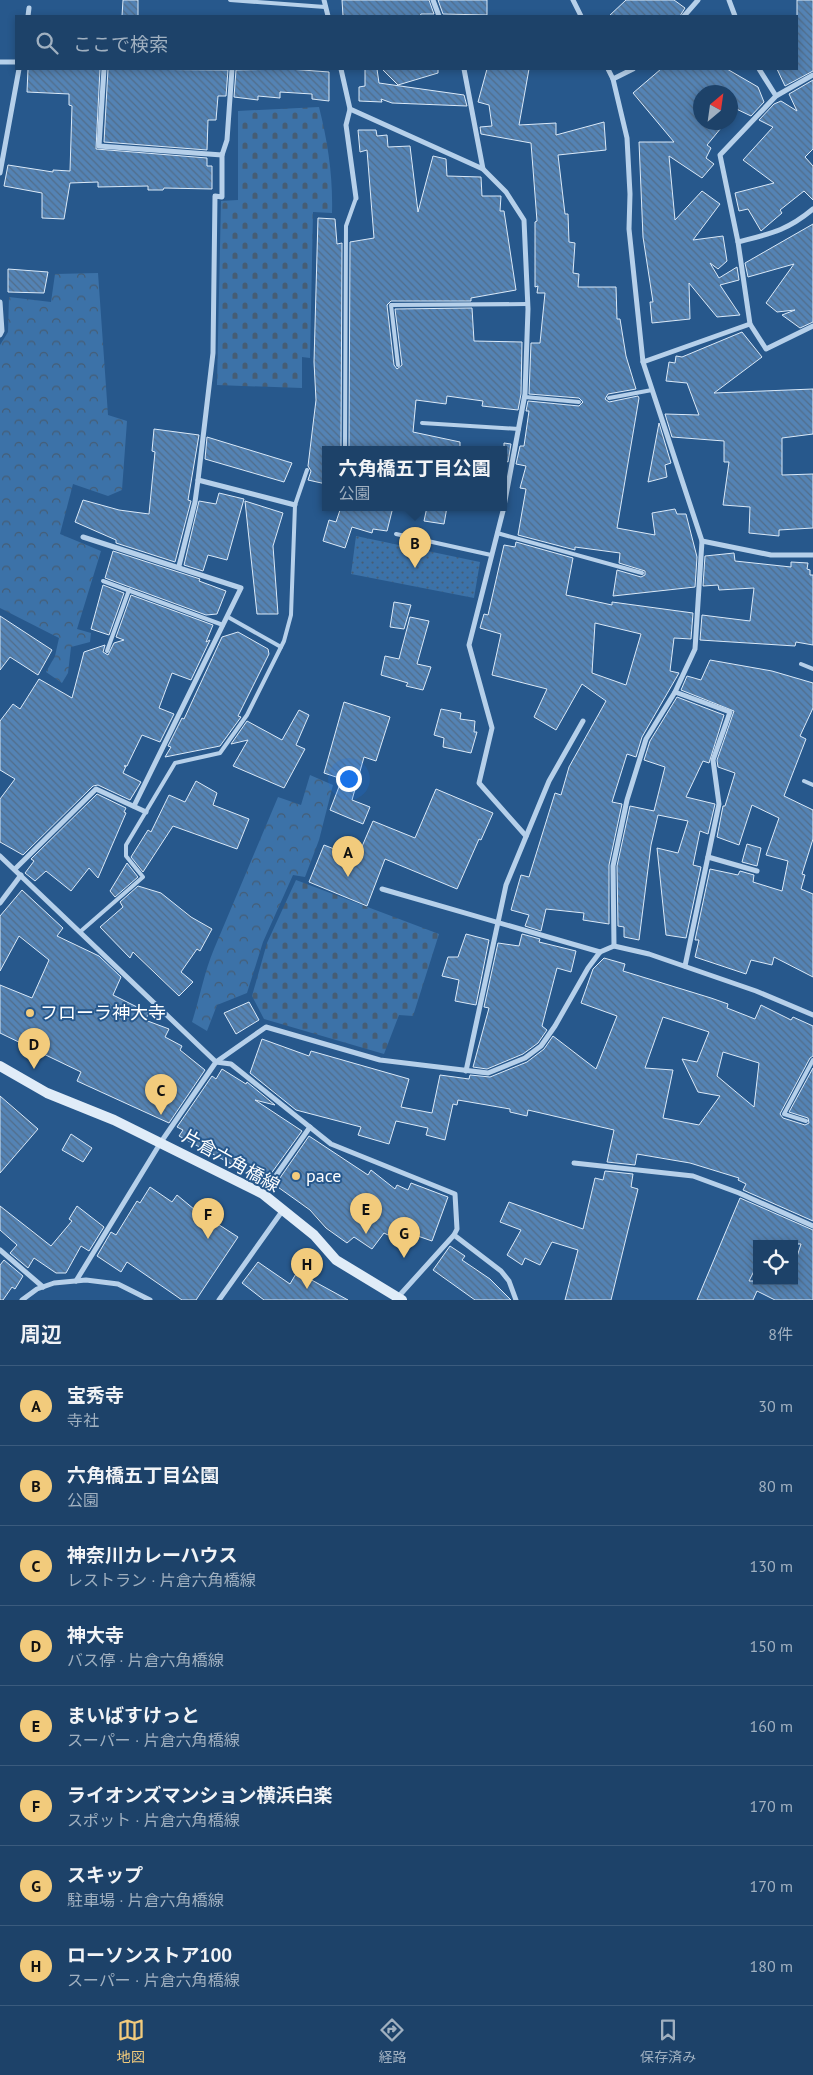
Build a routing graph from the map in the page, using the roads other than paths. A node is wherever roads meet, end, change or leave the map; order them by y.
1 (230, 0) edge
2 (324, 0) edge
3 (433, 0) edge
4 (573, 0) edge
5 (698, 0) edge
6 (729, 0) edge
7 (326, 7) junction
8 (30, 8) dead end
9 (28, 15) edge
10 (328, 15) edge
11 (438, 15) edge
12 (580, 15) edge
13 (685, 15) edge
14 (735, 15) edge
15 (0, 62) edge
16 (15, 62) edge
17 (19, 70) edge
18 (104, 70) edge
19 (232, 70) edge
20 (341, 70) edge
21 (464, 70) edge
22 (608, 70) edge
23 (631, 70) edge
24 (759, 70) edge
25 (813, 75) edge
26 (613, 80) junction
27 (776, 96) junction
28 (350, 109) junction
29 (222, 155) junction
30 (482, 169) junction
31 (0, 173) edge
32 (356, 198) joint
33 (813, 210) edge
34 (738, 242) junction
35 (0, 302) edge
36 (527, 304) junction
37 (750, 324) junction
38 (813, 326) edge
39 (0, 335) edge
40 (643, 362) junction
41 (398, 365) dead end
42 (652, 390) junction
43 (525, 398) junction
44 (609, 398) dead end
45 (579, 402) dead end
46 (422, 423) dead end
47 (520, 428) junction
48 (345, 446) edge
49 (307, 470) dead end
50 (198, 480) junction
51 (507, 491) edge
52 (295, 505) junction
53 (503, 511) edge
54 (497, 533) junction
55 (396, 534) dead end
56 (84, 537) dead end
57 (702, 541) junction
58 (813, 555) edge
59 (491, 556) junction
60 (179, 566) junction
61 (642, 573) dead end
62 (104, 581) dead end
63 (129, 590) junction
64 (228, 616) junction
65 (223, 625) junction
66 (281, 647) junction
67 (107, 651) dead end
68 (801, 664) dead end
69 (813, 669) edge
70 (675, 692) junction
71 (583, 721) dead end
72 (804, 781) dead end
73 (813, 785) edge
74 (134, 806) junction
75 (146, 812) junction
76 (526, 836) junction
77 (0, 856) edge
78 (708, 857) junction
79 (15, 868) junction
80 (757, 871) dead end
81 (21, 875) junction
82 (382, 889) dead end
83 (0, 903) edge
84 (498, 924) junction
85 (81, 931) junction
86 (614, 946) junction
87 (600, 952) junction
88 (685, 966) junction
89 (813, 1015) edge
90 (813, 1060) edge
91 (216, 1062) junction
92 (0, 1066) edge
93 (466, 1071) junction
94 (806, 1121) dead end
95 (310, 1127) junction
96 (161, 1142) junction
97 (574, 1164) dead end
98 (263, 1194) junction
99 (284, 1210) junction
100 (813, 1226) edge
101 (454, 1234) junction
102 (0, 1250) edge
103 (76, 1281) junction
104 (43, 1287) junction
105 (400, 1298) edge
106 (22, 1300) edge
107 (150, 1300) edge
108 (220, 1300) edge
109 (516, 1300) edge

1 - 7 lane
2 - 7 street
3 - 11 street
4 - 12 street
5 - 13 street
6 - 14 street
7 - 10 street
8 - 9 street
15 - 16 street
17 - 31 street
18 - 29 street
19 - 29 street
20 - 28 street
21 - 30 street
22 - 26 street
23 - 26 street
24 - 27 street
25 - 27 street
26 - 40 street
27 - 34 street
28 - 30 street
28 - 32 street
29 - 50 street
30 - 36 street
32 - 48 lane
33 - 34 street
34 - 37 street
35 - 39 street
36 - 41 lane
36 - 43 street
37 - 38 street
37 - 40 street
40 - 42 street
42 - 44 lane
42 - 57 street
43 - 45 lane
43 - 47 street
46 - 47 lane
47 - 51 street
49 - 52 lane
50 - 52 street
50 - 60 street
52 - 66 lane
53 - 54 street
54 - 59 street
54 - 61 lane
55 - 59 lane
56 - 60 street
57 - 58 street
57 - 70 street
59 - 76 street
60 - 64 street
62 - 63 lane
63 - 65 lane
63 - 67 lane
64 - 65 street
64 - 66 lane
65 - 74 street
66 - 75 lane
68 - 69 lane
70 - 78 street
70 - 86 street
71 - 76 street
72 - 73 lane
74 - 75 street
74 - 79 street
75 - 85 lane
76 - 84 street
77 - 79 street
78 - 80 street
78 - 88 street
79 - 81 street
81 - 83 street
81 - 85 street
82 - 84 street
84 - 87 street
84 - 93 street
85 - 91 street
86 - 87 street
86 - 88 street
87 - 93 street
88 - 89 street
90 - 94 lane
91 - 93 street
91 - 95 street
91 - 96 street
92 - 96 street, 片倉六角橋線
95 - 98 street
95 - 101 street
96 - 98 street, 片倉六角橋線
96 - 103 street
97 - 100 street
98 - 99 street, 片倉六角橋線
99 - 105 street, 片倉六角橋線
99 - 108 street
101 - 105 street
101 - 109 street
102 - 104 street
103 - 104 street
103 - 107 street
104 - 106 street

